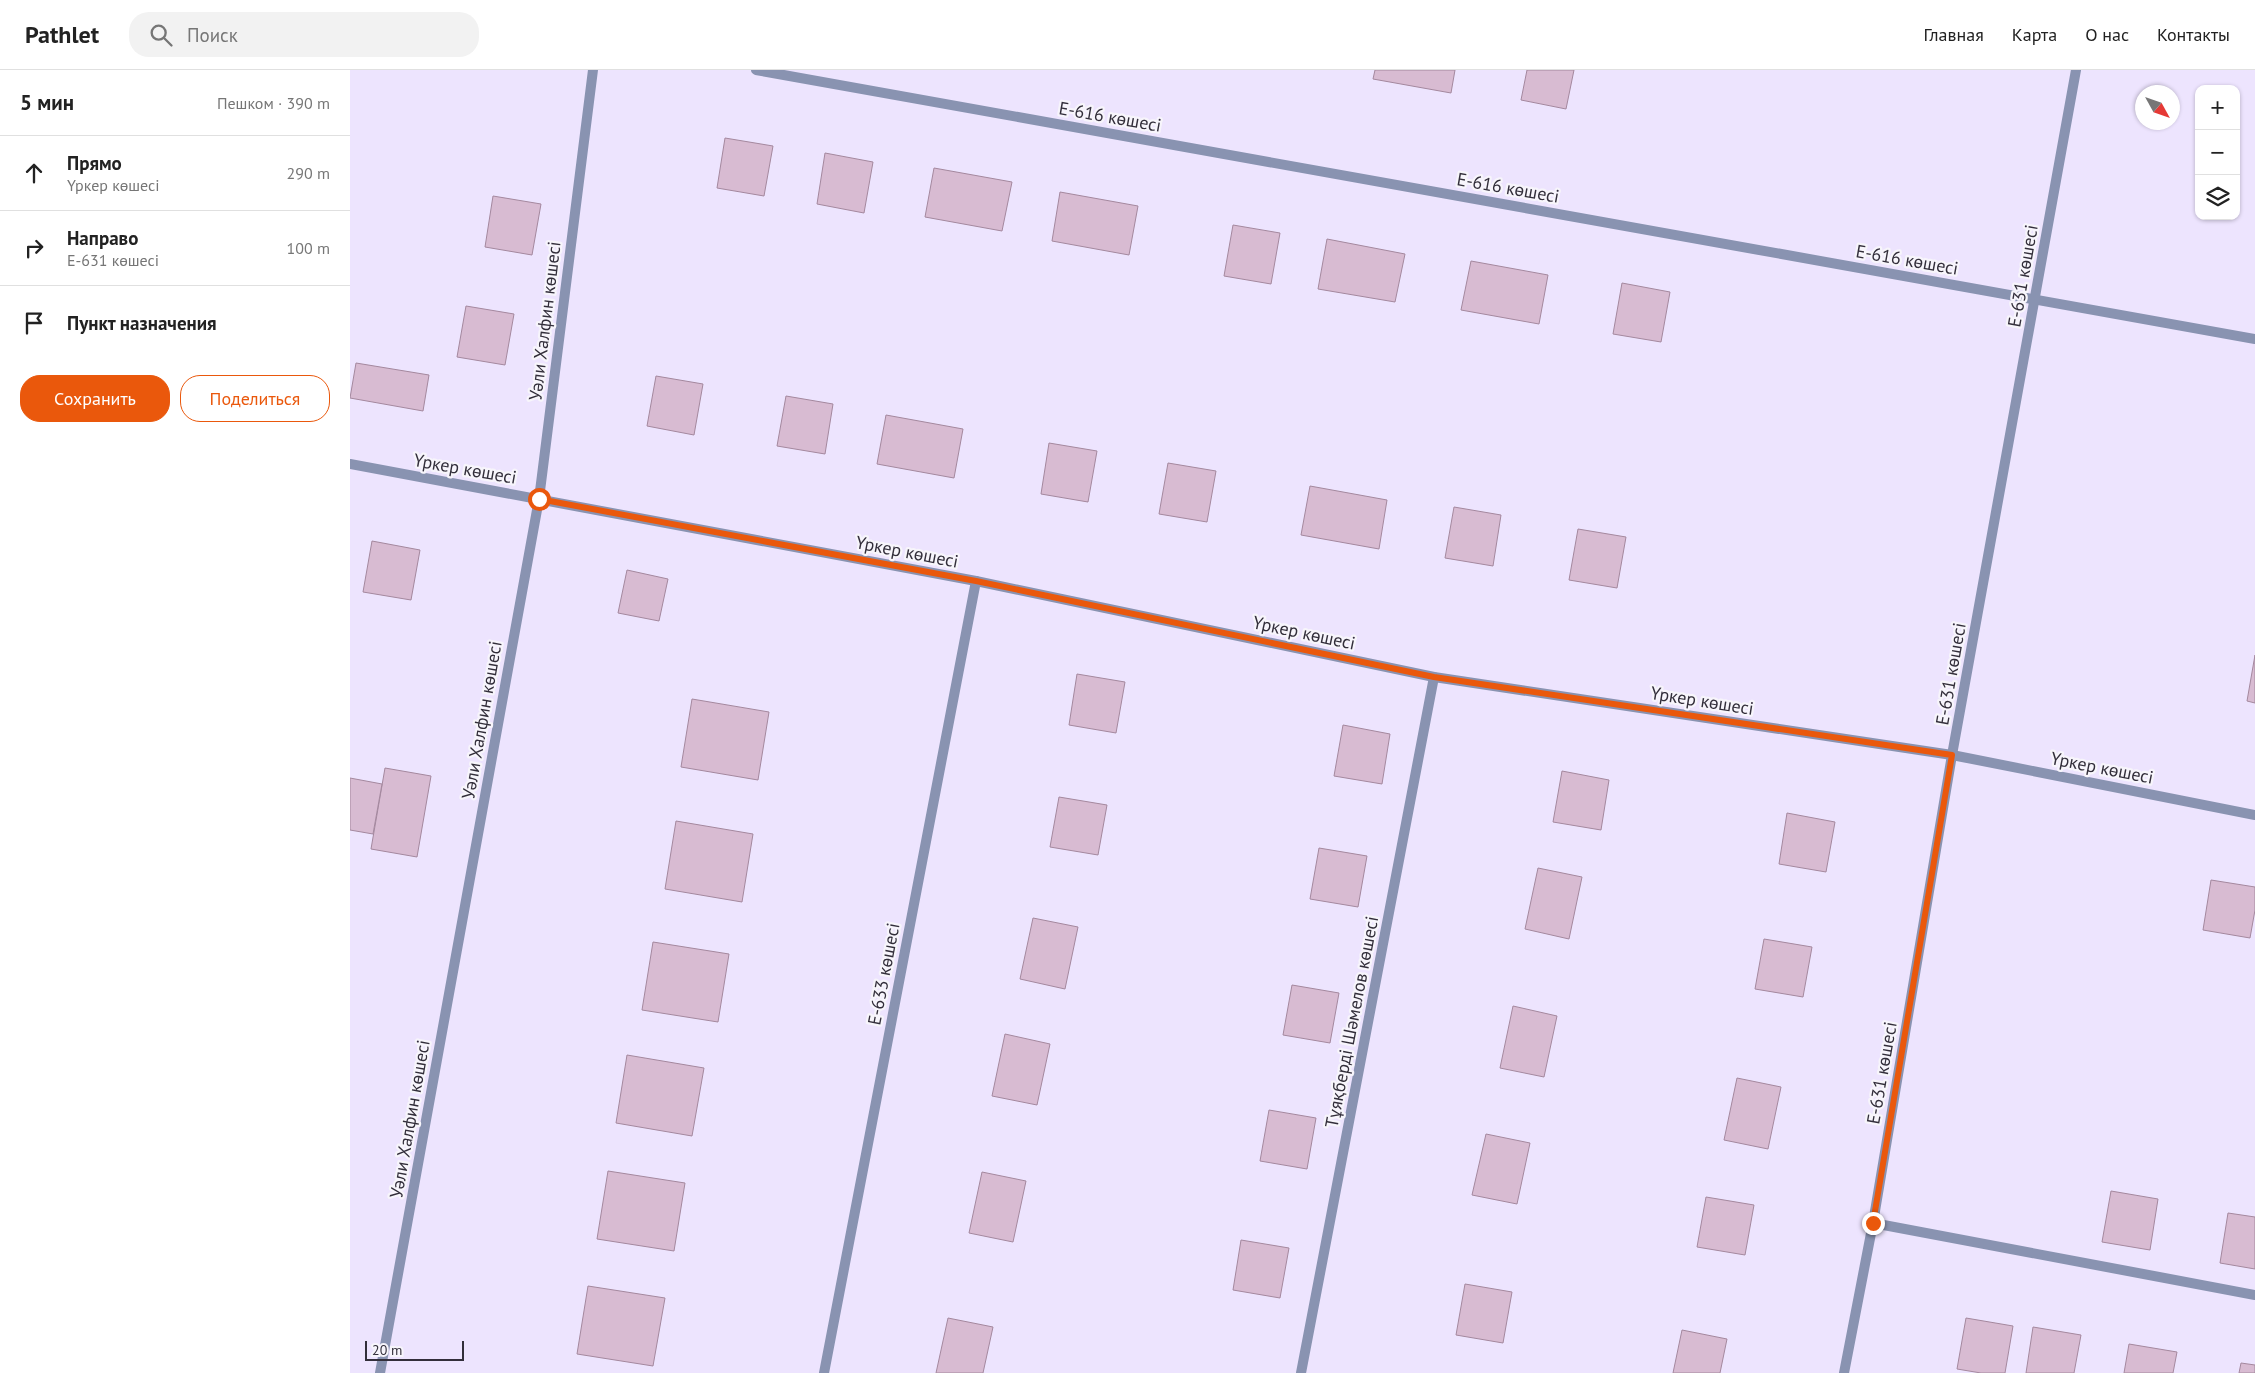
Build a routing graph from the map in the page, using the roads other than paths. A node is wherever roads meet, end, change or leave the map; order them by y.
1 (593, 70) edge
2 (756, 70) edge
3 (2076, 70) edge
4 (2036, 299) junction
5 (2255, 339) edge
6 (350, 464) edge
7 (539, 499) junction
8 (976, 581) junction
9 (1434, 677) junction
10 (1952, 755) junction
11 (2255, 815) edge
12 (1873, 1223) junction
13 (2255, 1295) edge
14 (380, 1373) edge
15 (824, 1373) edge
16 (1301, 1373) edge
17 (1844, 1373) edge

1 - 7 street, Уәли Халфин көшесі
2 - 4 street, Е-616 көшесі
3 - 4 street, Е-631 көшесі
4 - 5 street, Е-616 көшесі
4 - 10 street, Е-631 көшесі
6 - 7 street, Үркер көшесі
7 - 8 street, Үркер көшесі
7 - 14 street, Уәли Халфин көшесі
8 - 9 street, Үркер көшесі
8 - 15 street, Е-633 көшесі
9 - 10 street, Үркер көшесі
9 - 16 street, Тұяқберді Шәмелов көшесі
10 - 11 street, Үркер көшесі
10 - 12 street, Е-631 көшесі
12 - 13 street
12 - 17 street, Е-631 көшесі

